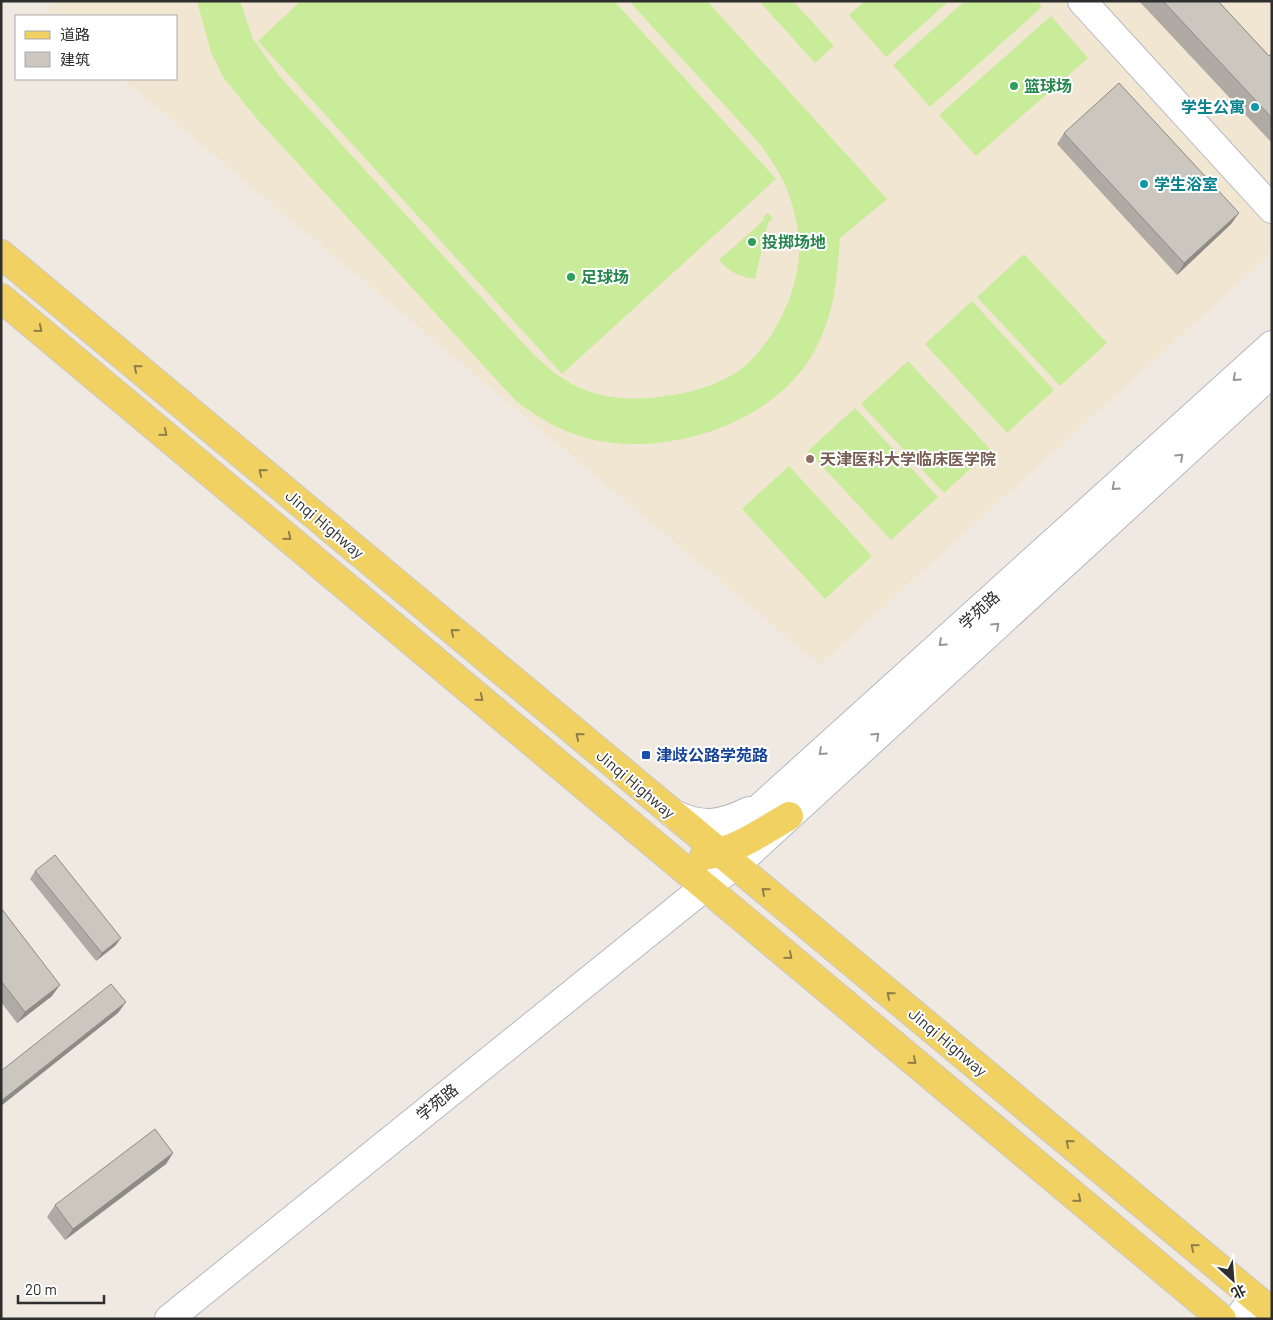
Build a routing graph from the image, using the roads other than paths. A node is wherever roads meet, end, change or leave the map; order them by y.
1 (1082, 1) edge
2 (1272, 209) edge
3 (1, 254) edge
4 (1, 298) edge
5 (1272, 345) edge
6 (1272, 373) edge
7 (779, 807) junction
8 (670, 812) junction
9 (644, 835) junction
10 (720, 856) junction
11 (706, 886) junction
12 (1263, 1305) edge
13 (169, 1319) edge
14 (1222, 1319) edge
15 (1238, 1319) edge

1 - 2 street
8 -> 3 main road, Jinqi Highway
4 -> 9 main road, Jinqi Highway
5 -> 7 street, 学苑路
7 -> 6 street, 学苑路
7 - 8 street
7 - 10 street, 学苑路
8 - 10 main road, Jinqi Highway
9 - 10 main road
9 - 11 main road, Jinqi Highway
10 - 11 street
12 -> 10 main road, Jinqi Highway
11 - 13 street, 学苑路
11 -> 14 main road, Jinqi Highway
12 - 15 street

